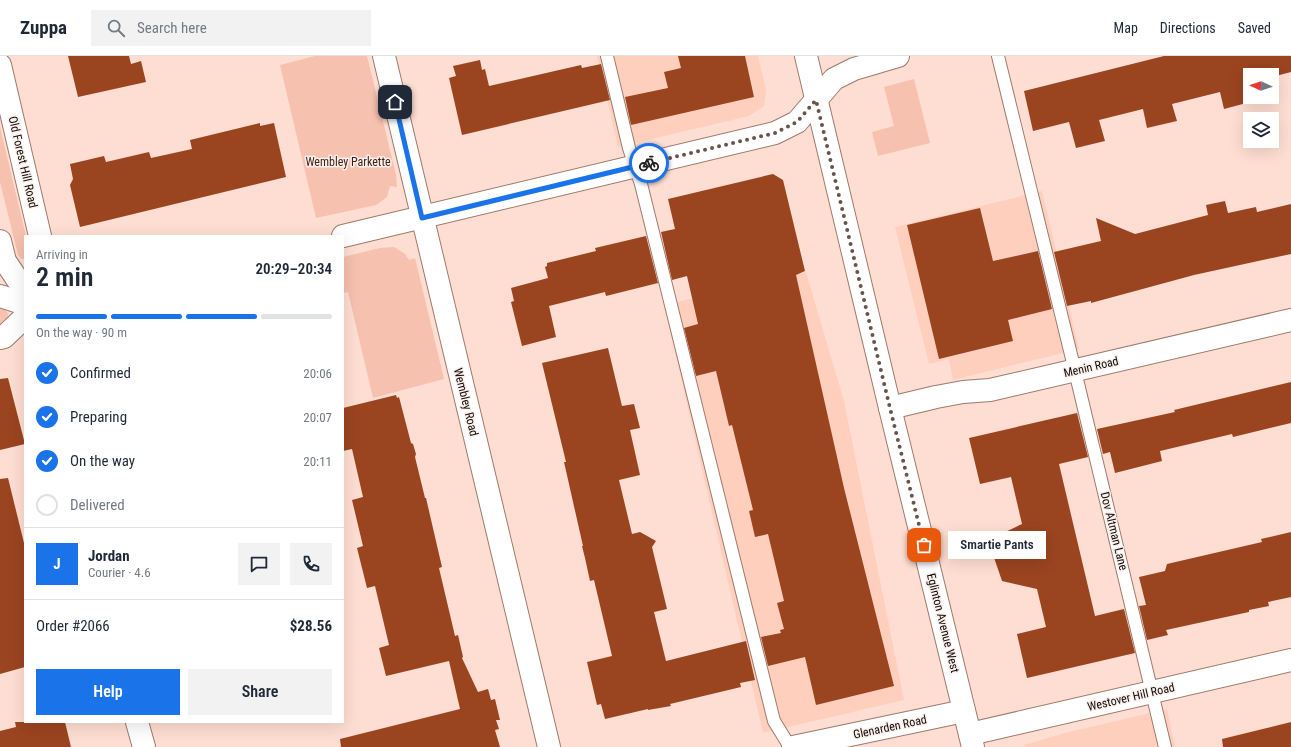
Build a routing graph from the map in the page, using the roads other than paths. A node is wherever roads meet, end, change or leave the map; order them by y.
1 (384, 56) edge
2 (607, 56) edge
3 (806, 56) edge
4 (898, 56) edge
5 (998, 56) edge
6 (0, 65) edge
7 (816, 100) junction
8 (635, 166) junction
9 (422, 218) junction
10 (40, 235) edge
11 (344, 236) edge
12 (0, 241) edge
13 (24, 290) edge
14 (0, 296) edge
15 (24, 304) edge
16 (24, 318) edge
17 (1291, 320) edge
18 (0, 338) edge
19 (1075, 371) junction
20 (890, 408) junction
21 (1291, 660) edge
22 (1153, 692) junction
23 (964, 711) junction
24 (137, 723) edge
25 (972, 741) edge
26 (144, 747) edge
27 (549, 747) edge
28 (791, 747) edge
29 (1165, 747) edge

1 - 9 street, Wembley Road
2 - 8 lane
3 - 7 street, Eglinton Avenue West
4 - 7 street
5 - 19 lane, Dov Altman Lane
6 - 10 street, Old Forest Hill Road
7 - 8 street
7 - 20 street, Eglinton Avenue West
8 - 9 street
8 - 28 lane
9 - 11 street
9 - 27 street, Wembley Road
12 - 13 street
14 - 15 street
16 - 18 street
17 - 19 street, Menin Road
19 - 20 street, Menin Road
19 - 22 lane, Dov Altman Lane
20 - 23 street, Eglinton Avenue West
21 - 22 street, Westover Hill Road
22 - 25 street, Westover Hill Road
22 - 29 lane, Dov Altman Lane
23 - 25 street, Eglinton Avenue West
23 - 28 street, Glenarden Road
24 - 26 street

